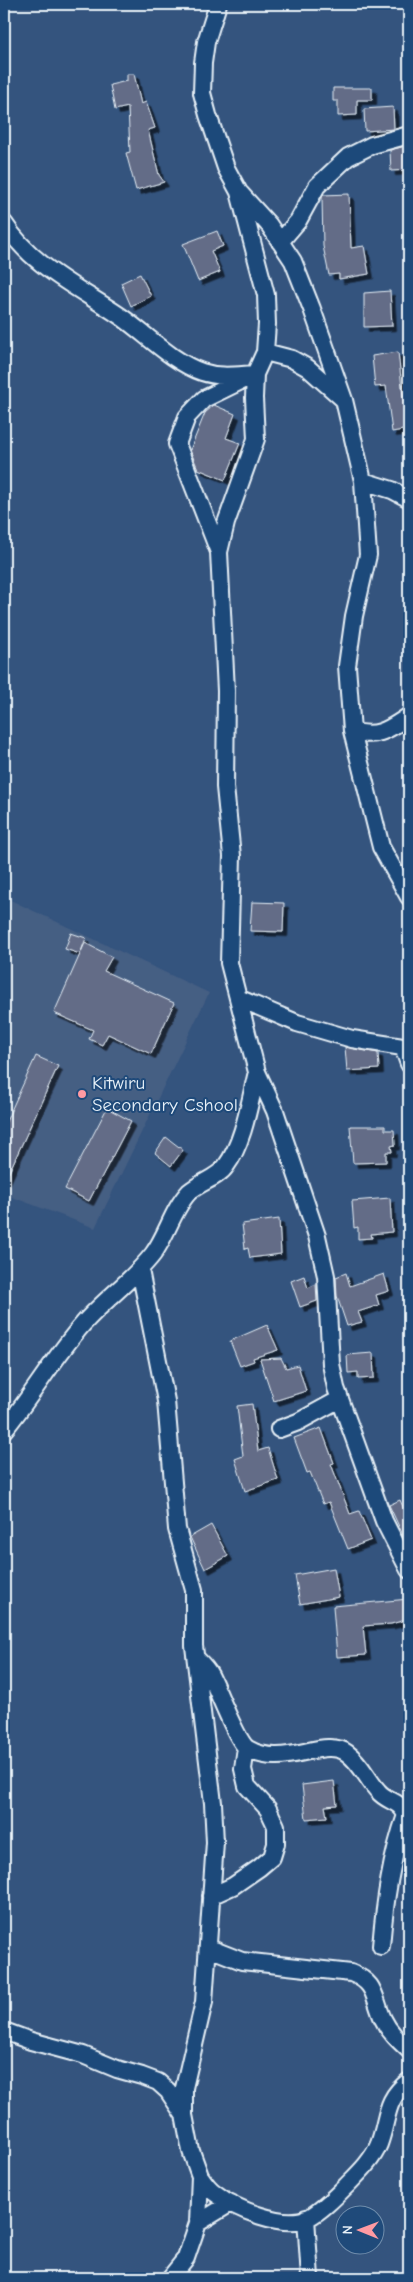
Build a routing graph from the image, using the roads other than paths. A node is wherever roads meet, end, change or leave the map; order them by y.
1 (218, 4) edge
2 (409, 135) edge
3 (239, 192) junction
4 (4, 223) edge
5 (10, 239) edge
6 (280, 242) junction
7 (265, 352) junction
8 (255, 374) junction
9 (344, 400) junction
10 (363, 481) junction
11 (409, 499) edge
12 (219, 552) junction
13 (409, 716) edge
14 (352, 731) junction
15 (409, 897) edge
16 (238, 998) junction
17 (406, 1047) edge
18 (409, 1064) edge
19 (257, 1072) junction
20 (140, 1270) junction
21 (340, 1399) junction
22 (278, 1429) dead end
23 (4, 1430) edge
24 (409, 1570) edge
25 (196, 1658) junction
26 (246, 1748) junction
27 (408, 1814) edge
28 (211, 1896) junction
29 (381, 1946) dead end
30 (209, 1948) junction
31 (4, 2031) edge
32 (409, 2050) edge
33 (409, 2081) edge
34 (184, 2115) junction
35 (200, 2176) junction
36 (231, 2202) junction
37 (306, 2218) junction
38 (198, 2223) junction
39 (170, 2278) edge
40 (310, 2278) edge

1 - 3 street
2 - 6 street
3 - 6 street
3 - 7 street
4 - 5 street
5 - 8 street
6 - 9 street
7 - 8 street
7 - 9 street
8 - 12 street
8 - 12 street
9 - 10 street
10 - 11 street
10 - 14 street
12 - 16 street
13 - 14 street
14 - 15 street
16 - 17 street
16 - 19 street
17 - 18 street
19 - 20 street
19 - 21 street
20 - 23 street
20 - 25 street
21 - 22 street
21 - 24 street
25 - 26 street
25 - 28 street
26 - 27 street
26 - 28 street
27 - 29 street
28 - 30 street
30 - 32 street
30 - 34 street
31 - 34 street
33 - 37 street
34 - 35 street
35 - 36 street
35 - 38 street
36 - 37 street
36 - 38 street
37 - 40 street
38 - 39 street

